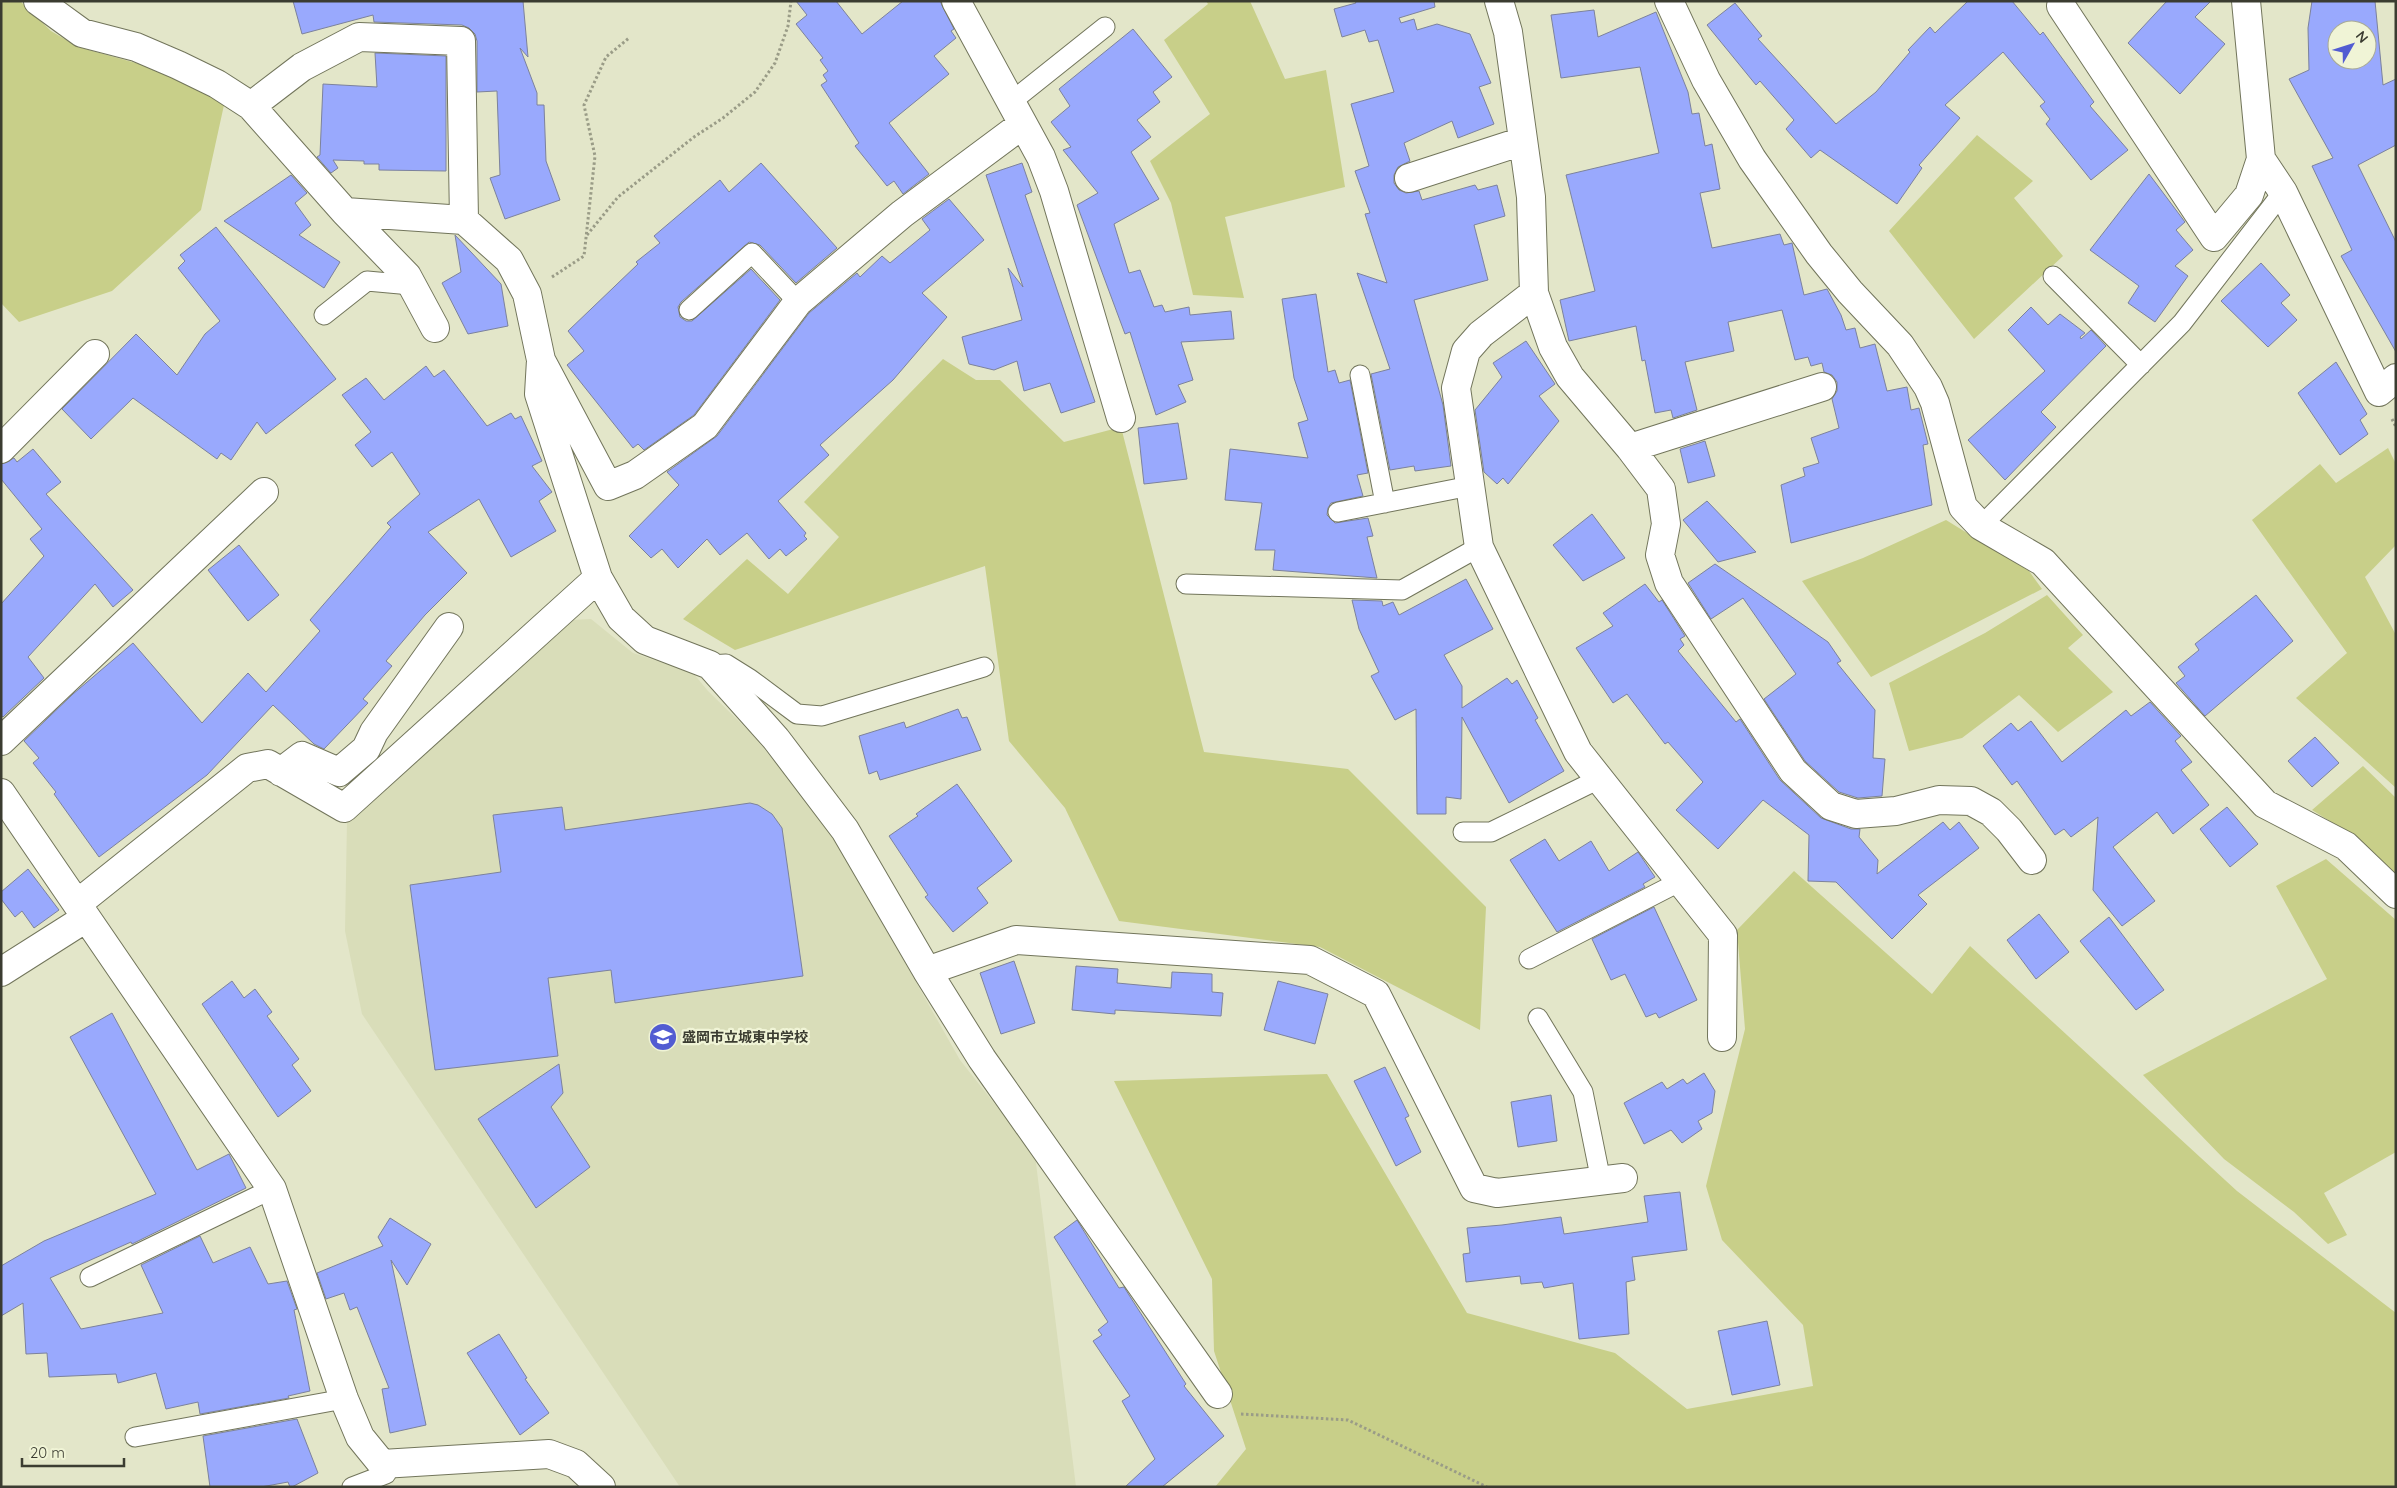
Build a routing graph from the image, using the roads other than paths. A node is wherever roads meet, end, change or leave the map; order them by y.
1 (38, 1) edge
2 (956, 1) edge
3 (1499, 1) edge
4 (1669, 1) edge
5 (2246, 1) edge
6 (2061, 6) dead end
7 (1105, 27) dead end
8 (251, 106) junction
9 (1017, 113) junction
10 (1523, 141) junction
11 (2261, 159) junction
12 (1409, 178) dead end
13 (2283, 192) junction
14 (345, 212) junction
15 (464, 220) junction
16 (2052, 276) dead end
17 (412, 285) junction
18 (1534, 293) junction
19 (798, 302) junction
20 (689, 310) dead end
21 (324, 315) dead end
22 (435, 328) dead end
23 (95, 354) dead end
24 (541, 360) junction
25 (2141, 365) junction
26 (1360, 375) dead end
27 (2396, 378) edge
28 (1822, 387) dead end
29 (1121, 418) dead end
30 (1630, 448) junction
31 (1, 449) edge
32 (1470, 486) junction
33 (264, 492) dead end
34 (1385, 503) junction
35 (1338, 512) dead end
36 (1981, 526) junction
37 (1479, 547) junction
38 (598, 578) junction
39 (1186, 584) dead end
40 (449, 627) dead end
41 (710, 665) junction
42 (984, 667) dead end
43 (1, 741) edge
44 (281, 772) junction
45 (1599, 779) junction
46 (1, 793) edge
47 (1463, 832) dead end
48 (2032, 860) dead end
49 (1681, 881) junction
50 (2396, 894) edge
51 (82, 911) junction
52 (1529, 959) dead end
53 (926, 971) junction
54 (1, 972) edge
55 (1538, 1018) dead end
56 (1722, 1037) dead end
57 (1612, 1180) joint
58 (272, 1189) junction
59 (90, 1277) dead end
60 (1218, 1394) road end
61 (344, 1398) junction
62 (134, 1437) dead end
63 (387, 1475) edge
64 (352, 1487) edge
65 (602, 1487) edge

1 - 8 street
2 - 9 street
3 - 10 street
4 - 36 street
5 - 11 street
6 - 11 street
7 - 9 lane
8 - 14 street
8 - 15 street
9 - 19 street
9 - 29 street
10 - 12 street
10 - 18 street
11 - 13 street
13 - 25 lane
13 - 27 street
14 - 15 street
14 - 17 street
15 - 24 street
16 - 25 lane
17 - 21 lane
17 - 22 street
18 - 30 street
18 - 32 street
19 - 20 lane
19 - 24 street
23 - 31 street
24 - 38 street
25 - 36 lane
26 - 34 lane
28 - 30 street
30 - 48 street
32 - 34 lane
32 - 37 street
33 - 43 street
34 - 35 lane
36 - 50 street
37 - 39 lane
37 - 45 street
38 - 41 street
38 - 44 street
40 - 44 street
41 - 42 lane
41 - 53 street
44 - 51 street
45 - 47 lane
45 - 49 street
46 - 51 street
49 - 52 lane
49 - 56 street
51 - 54 street
51 - 58 street
53 - 57 street
53 - 60 street
55 - 57 lane
58 - 59 lane
58 - 61 street
61 - 62 lane
61 - 63 street
63 - 64 lane
63 - 65 street

